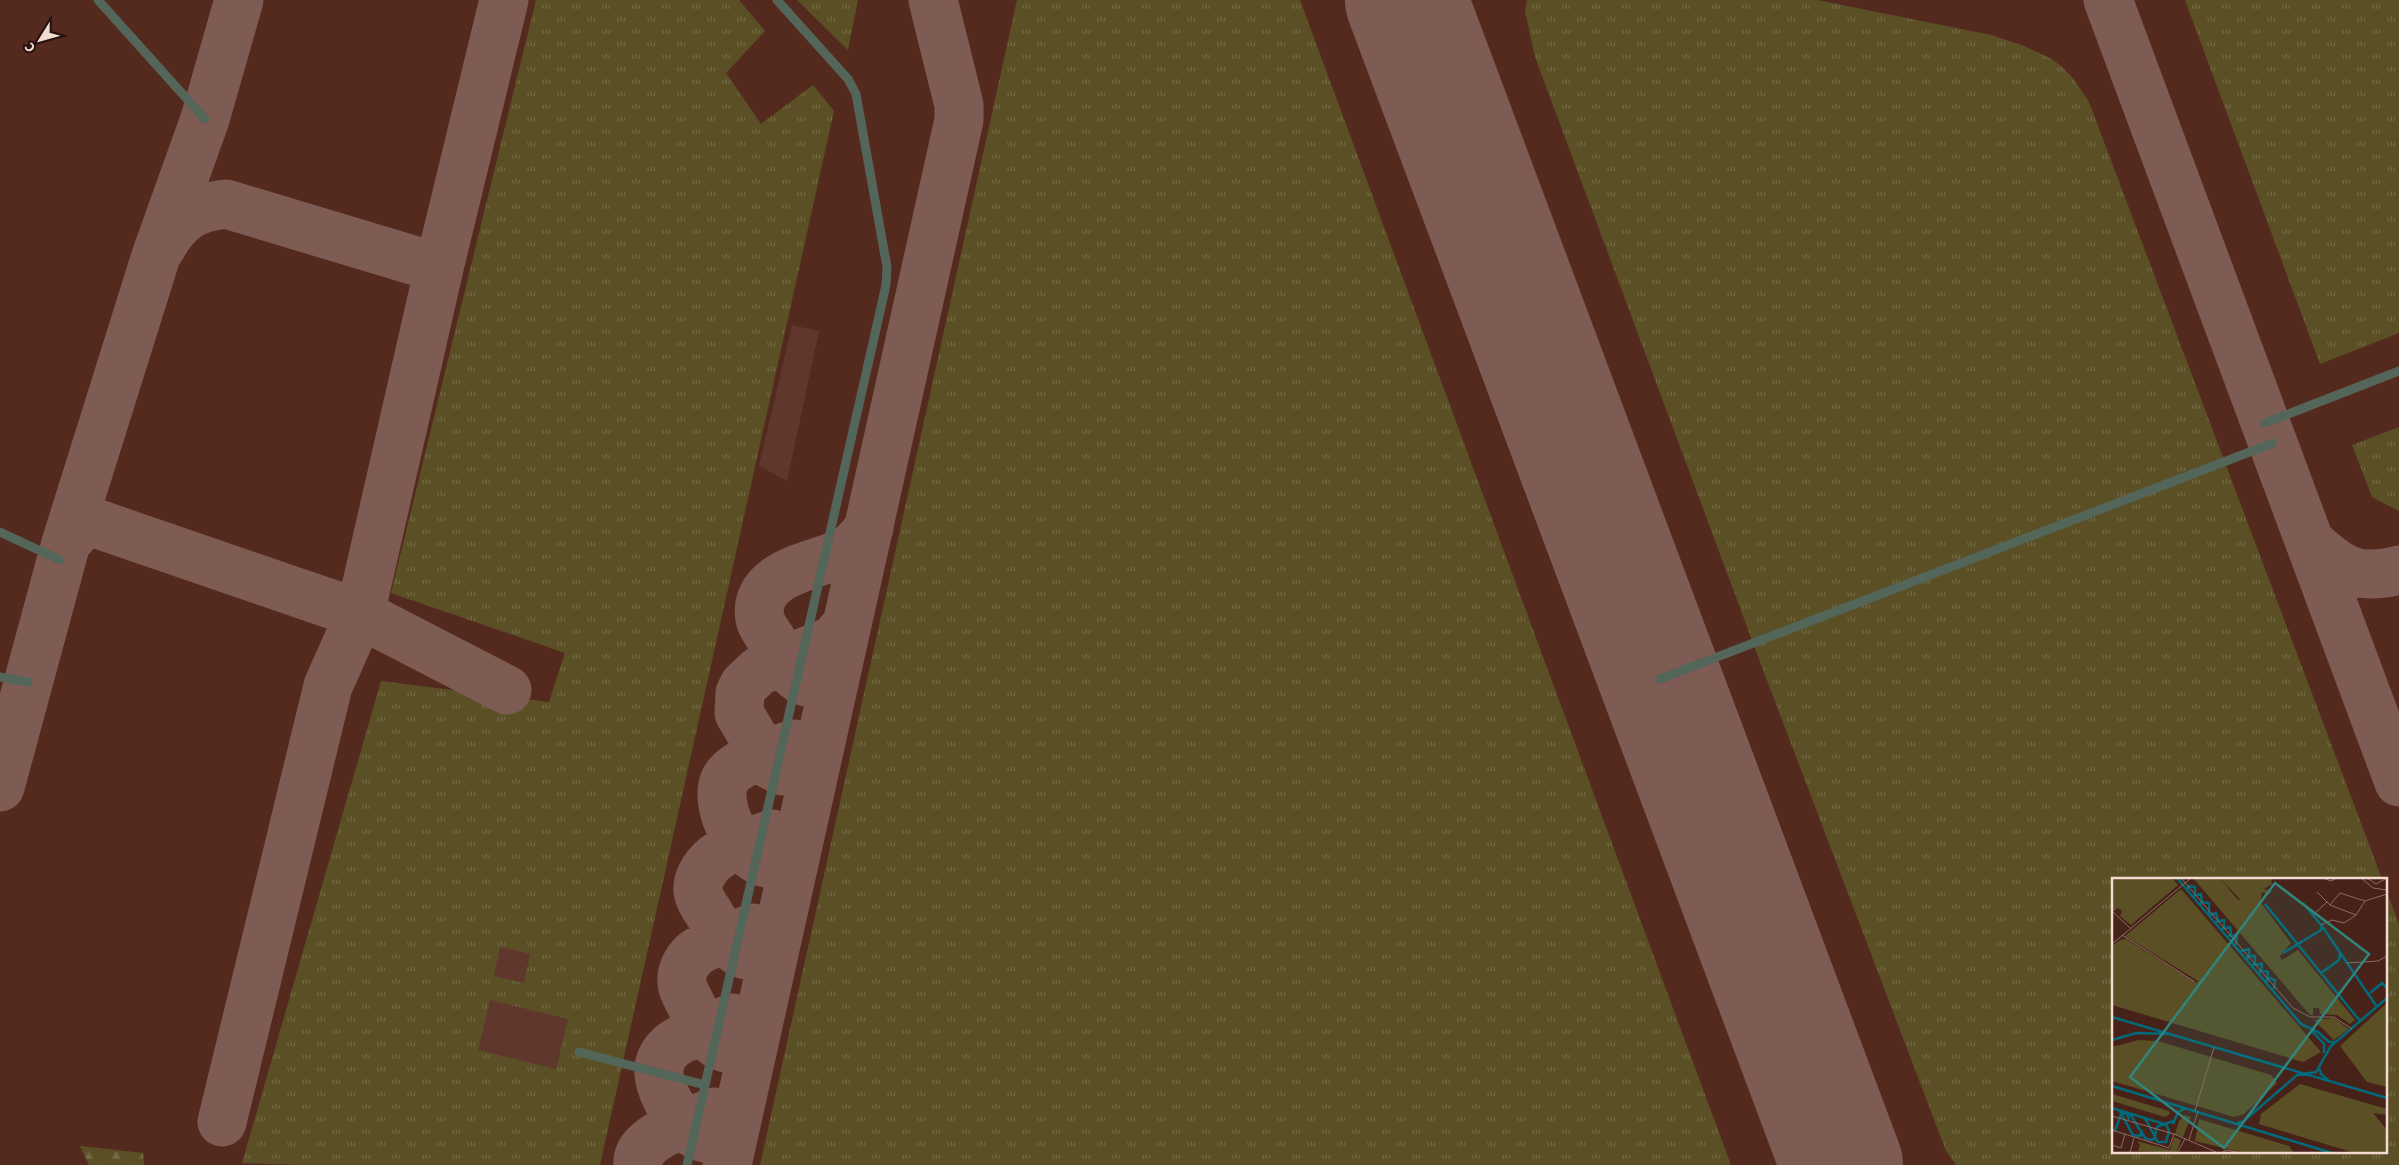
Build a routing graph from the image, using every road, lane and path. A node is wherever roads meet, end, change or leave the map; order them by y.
1 (98, 0) edge
2 (777, 0) edge
3 (205, 119) dead end
4 (2399, 371) edge
5 (2265, 423) dead end
6 (2273, 443) dead end
7 (0, 532) edge
8 (60, 560) dead end
9 (0, 677) edge
10 (1660, 679) dead end
11 (28, 682) dead end
12 (579, 1052) dead end
13 (705, 1084) junction
14 (687, 1165) edge

1 - 3 lane
2 - 13 lane
4 - 5 lane
6 - 10 lane
7 - 8 lane
9 - 11 lane
12 - 13 lane
13 - 14 lane

